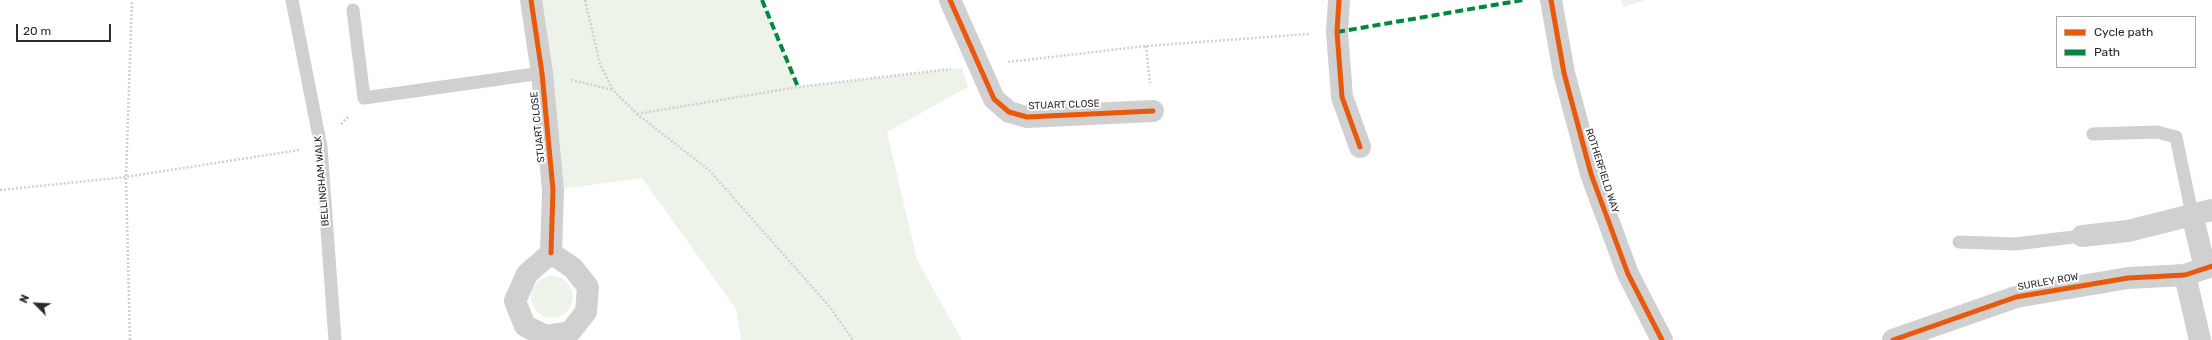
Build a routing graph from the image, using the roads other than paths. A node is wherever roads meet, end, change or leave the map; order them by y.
1 (292, 0) edge
2 (531, 0) edge
3 (950, 0) edge
4 (1339, 0) edge
5 (1551, 0) edge
6 (353, 10) dead end
7 (542, 73) junction
8 (1152, 111) road end
9 (2093, 134) dead end
10 (1360, 147) dead end
11 (2202, 212) edge
12 (2082, 236) joint
13 (1959, 242) dead end
14 (551, 254) dead end
15 (2201, 270) edge
16 (335, 340) edge
17 (1662, 340) edge
18 (1893, 340) edge
19 (2200, 340) edge

1 - 16 lane, BELLINGHAM WALK
2 - 7 street, STUART CLOSE
3 - 8 street, STUART CLOSE
4 - 10 street
5 - 17 street, ROTHERFIELD WAY
6 - 7 lane
7 - 14 street, STUART CLOSE
9 - 11 lane
11 - 12 street
11 - 15 street
12 - 13 lane
15 - 18 street, SURLEY ROW
15 - 19 street

